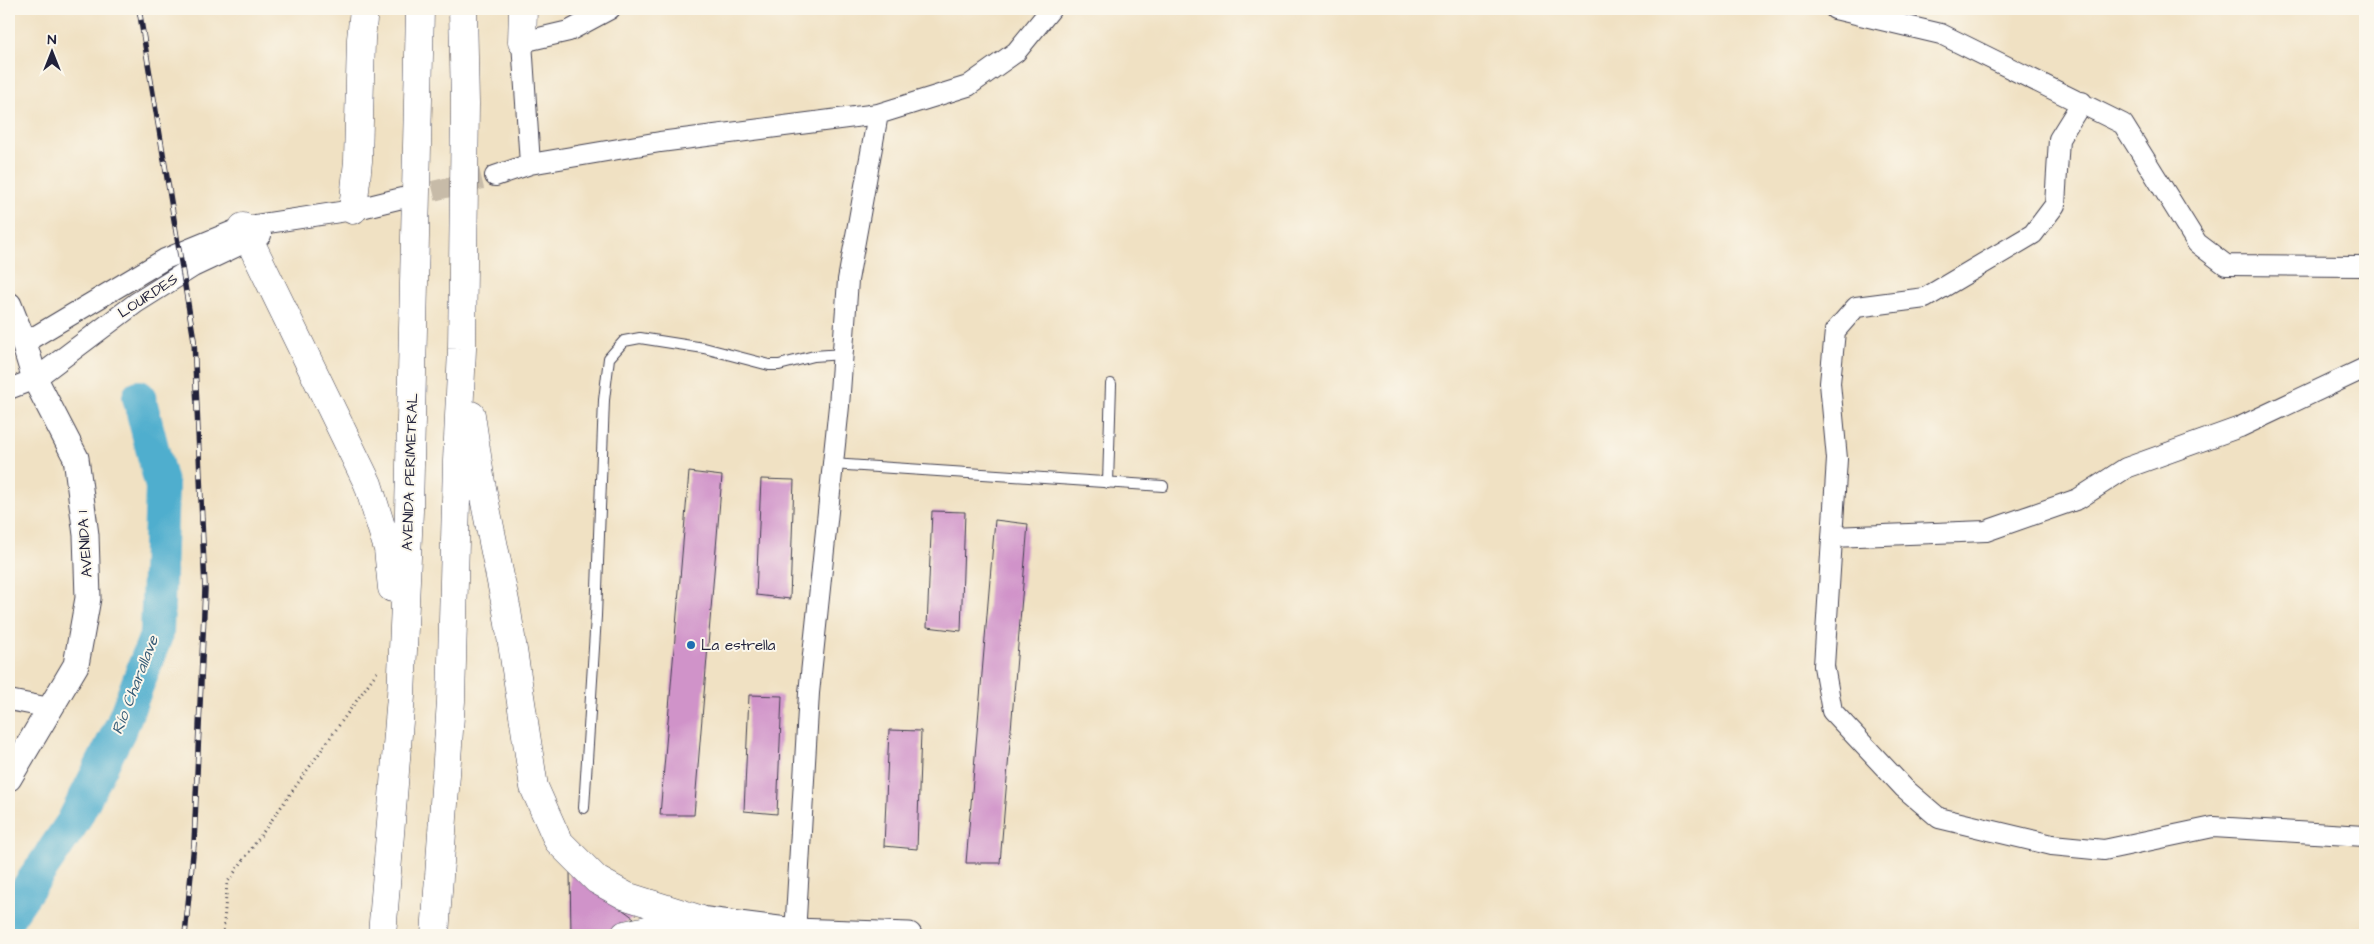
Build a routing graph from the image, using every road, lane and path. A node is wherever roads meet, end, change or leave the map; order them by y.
1 (364, 9) edge
2 (420, 9) edge
3 (463, 9) edge
4 (523, 9) edge
5 (610, 9) edge
6 (1051, 9) edge
7 (1835, 9) edge
8 (522, 42) junction
9 (2082, 102) junction
10 (878, 114) junction
11 (530, 164) junction
12 (495, 176) tunnel mouth
13 (402, 198) tunnel mouth
14 (353, 210) junction
15 (246, 234) junction
16 (2365, 266) edge
17 (9, 305) edge
18 (24, 343) junction
19 (462, 349) junction
20 (843, 354) junction
21 (2365, 368) edge
22 (35, 379) junction
23 (1111, 384) dead end
24 (9, 389) edge
25 (832, 464) junction
26 (1108, 483) junction
27 (1163, 486) dead end
28 (1832, 537) junction
29 (396, 644) junction
30 (401, 696) junction
31 (9, 700) edge
32 (50, 708) junction
33 (9, 778) edge
34 (584, 808) dead end
35 (2365, 836) edge
36 (699, 919) junction
37 (795, 933) edge
38 (223, 935) edge
39 (382, 935) edge
40 (435, 935) edge
41 (625, 935) edge
42 (909, 935) edge

1 - 14 highway
2 - 30 highway, AVENIDA PERIMETRAL
3 - 19 highway
4 - 8 highway
5 - 8 street
6 - 10 street
7 - 9 street
8 - 11 street
9 - 16 street
9 - 28 street
10 - 11 street
10 - 20 street
11 - 12 street
13 - 14 street
14 - 15 street
15 - 18 street
15 - 22 street, LOURDES
15 - 29 highway
17 - 18 street, AVENIDA 1
18 - 22 street, AVENIDA 1
19 - 36 highway
19 - 40 highway
20 - 25 street
20 - 34 lane
21 - 28 street
22 - 24 street, LOURDES
22 - 32 street, AVENIDA 1
23 - 26 lane
25 - 26 lane
25 - 37 street
26 - 27 lane
28 - 35 street
29 - 30 highway
29 - 38 path
30 - 39 highway, AVENIDA PERIMETRAL
31 - 32 street
32 - 33 street, AVENIDA 1
36 - 37 street
36 - 41 highway
37 - 42 street

